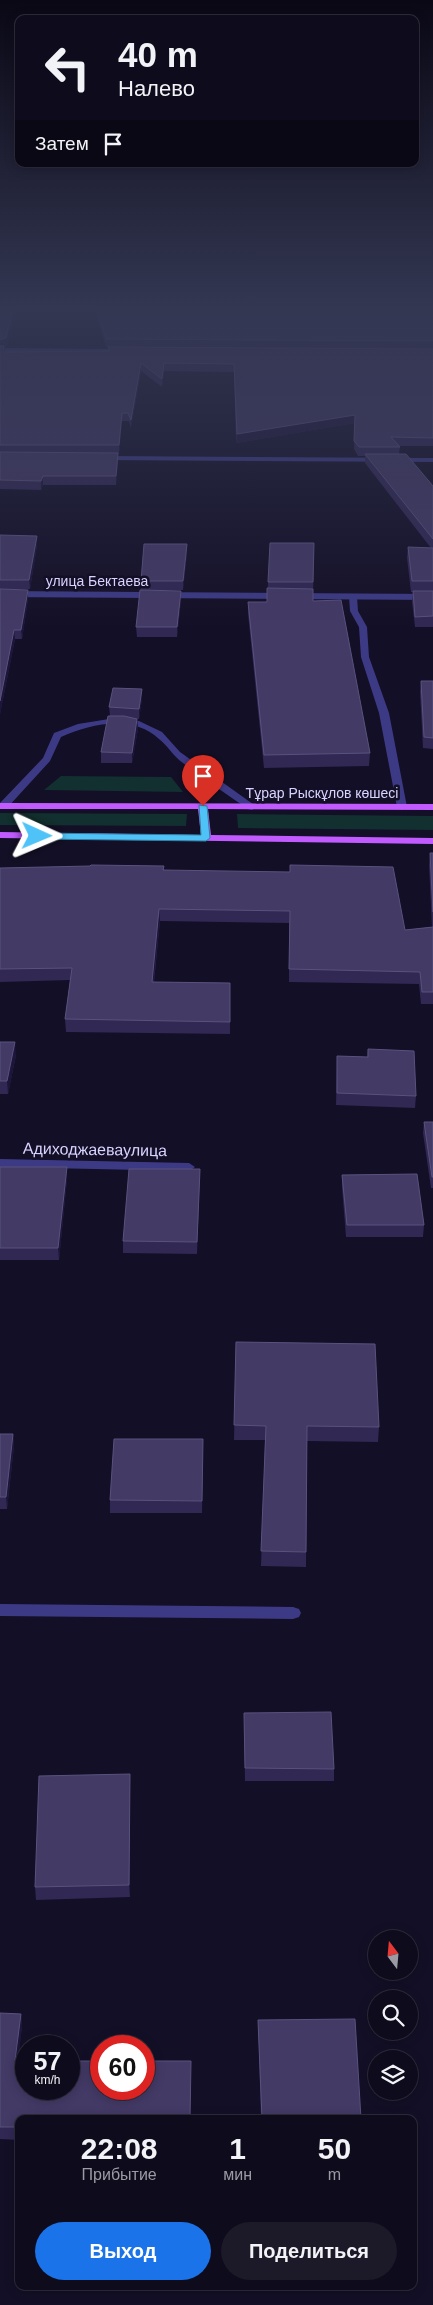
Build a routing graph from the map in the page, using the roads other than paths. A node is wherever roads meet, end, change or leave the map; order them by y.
1 (98, 458) edge
2 (433, 460) edge
3 (0, 594) edge
4 (353, 596) junction
5 (433, 597) edge
6 (1, 806) edge
7 (203, 806) junction
8 (252, 807) junction
9 (402, 807) junction
10 (433, 807) edge
11 (0, 836) edge
12 (206, 838) junction
13 (433, 841) edge
14 (0, 1163) edge
15 (189, 1166) dead end
16 (0, 1610) edge
17 (293, 1613) dead end

1 - 2 street
3 - 4 street, улица Бектаева
4 - 5 street, улица Бектаева
4 - 9 street
6 - 7 main road, Тұрар Рыскұлов көшесі
6 - 8 street
7 - 8 main road, Тұрар Рыскұлов көшесі
7 - 12 main road
8 - 9 main road, Тұрар Рыскұлов көшесі
9 - 10 main road, Тұрар Рыскұлов көшесі
11 - 12 main road
12 - 13 main road
14 - 15 street, Адиходжаеваулица
16 - 17 street

